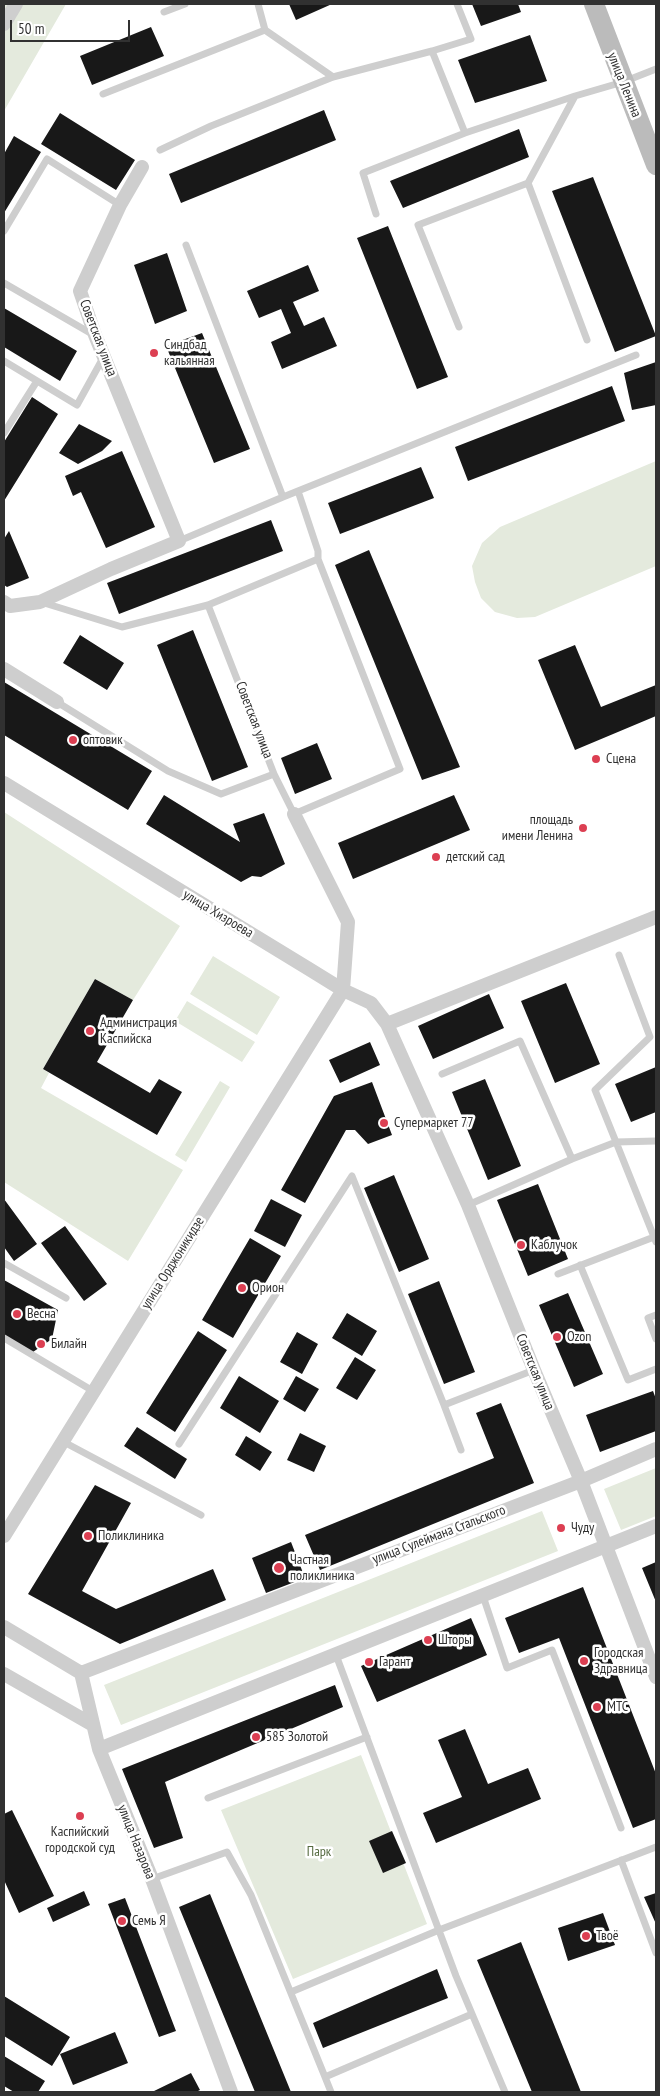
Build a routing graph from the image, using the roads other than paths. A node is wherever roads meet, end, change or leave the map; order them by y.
1 (16, 4) edge
2 (185, 4) edge
3 (258, 4) edge
4 (457, 4) edge
5 (594, 4) edge
6 (164, 12) dead end
7 (4, 24) edge
8 (265, 30) junction
9 (432, 51) junction
10 (656, 69) edge
11 (333, 77) junction
12 (623, 82) junction
13 (103, 94) dead end
14 (575, 96) junction
15 (465, 133) junction
16 (160, 150) dead end
17 (656, 165) edge
18 (142, 167) dead end
19 (528, 184) junction
20 (120, 204) junction
21 (376, 214) dead end
22 (4, 231) edge
23 (186, 245) dead end
24 (4, 283) edge
25 (459, 327) dead end
26 (95, 335) junction
27 (587, 340) dead end
28 (636, 355) dead end
29 (105, 356) junction
30 (4, 361) edge
31 (36, 381) junction
32 (4, 433) edge
33 (298, 491) junction
34 (283, 497) junction
35 (179, 541) junction
36 (318, 559) junction
37 (4, 602) edge
38 (40, 602) junction
39 (208, 605) junction
40 (4, 669) edge
41 (58, 702) joint
42 (274, 774) junction
43 (4, 783) edge
44 (294, 814) junction
45 (656, 917) edge
46 (619, 955) dead end
47 (343, 990) junction
48 (387, 1024) junction
49 (406, 1069) joint
50 (442, 1074) dead end
51 (656, 1141) edge
52 (616, 1142) junction
53 (572, 1159) junction
54 (468, 1205) junction
55 (655, 1239) edge
56 (4, 1263) edge
57 (580, 1265) junction
58 (558, 1274) dead end
59 (66, 1298) dead end
60 (656, 1314) edge
61 (4, 1338) edge
62 (656, 1339) edge
63 (656, 1369) edge
64 (534, 1370) junction
65 (93, 1392) junction
66 (444, 1405) junction
67 (62, 1441) junction
68 (179, 1444) dead end
69 (656, 1449) edge
70 (461, 1450) dead end
71 (581, 1481) junction
72 (201, 1515) dead end
73 (656, 1526) edge
74 (4, 1536) edge
75 (606, 1545) junction
76 (483, 1596) junction
77 (4, 1627) edge
78 (336, 1655) junction
79 (81, 1673) junction
80 (4, 1674) edge
81 (656, 1677) edge
82 (93, 1725) junction
83 (367, 1737) junction
84 (99, 1749) junction
85 (208, 1798) dead end
86 (620, 1828) dead end
87 (656, 1846) edge
88 (621, 1860) junction
89 (152, 1879) junction
90 (439, 1930) junction
91 (656, 1953) edge
92 (291, 1992) junction
93 (472, 2014) junction
94 (325, 2077) junction
95 (231, 2092) edge
96 (331, 2092) edge
97 (504, 2092) edge

1 - 7 street
2 - 6 lane
3 - 8 lane
4 - 9 lane
5 - 12 street, улица Ленина
8 - 11 lane
8 - 13 lane
9 - 11 lane
9 - 15 lane
10 - 12 lane
11 - 16 lane
12 - 14 lane
12 - 17 street, улица Ленина
14 - 15 lane
14 - 19 lane
15 - 21 lane
18 - 20 street, Советская улица
19 - 25 lane
19 - 27 lane
20 - 22 lane
20 - 26 street, Советская улица
23 - 34 lane
24 - 26 lane
26 - 29 street, Советская улица
28 - 33 lane
29 - 31 lane
29 - 35 street, Советская улица
30 - 31 lane
31 - 32 lane
33 - 34 lane
33 - 36 lane
34 - 35 lane
35 - 38 street
36 - 39 lane
36 - 44 lane
37 - 38 street
38 - 39 lane
39 - 42 lane, Советская улица
40 - 41 street
41 - 42 lane, Советская улица
42 - 44 lane
43 - 47 street, улица Хизроева
44 - 47 street
45 - 48 street
46 - 52 lane
47 - 48 street, улица Хизроева
47 - 65 street, улица Орджоникидзе
48 - 49 street, улица Хизроева
49 - 54 street, Советская улица
50 - 53 lane
51 - 52 lane
52 - 53 lane
52 - 55 lane
53 - 54 lane
54 - 64 street, Советская улица
55 - 57 lane
56 - 59 lane
57 - 58 lane
57 - 63 lane
60 - 62 lane
61 - 65 lane
64 - 66 lane
64 - 71 street, Советская улица
65 - 67 street, улица Орджоникидзе
66 - 68 lane
66 - 70 lane
67 - 72 lane
67 - 74 street, улица Орджоникидзе
69 - 71 street, улица Сулеймана Стальского
71 - 75 street, Советская улица
71 - 79 street, улица Сулеймана Стальского
73 - 75 street
75 - 76 street
75 - 81 street, Советская улица
76 - 78 street
76 - 86 lane
77 - 79 street
78 - 83 lane
78 - 84 street
79 - 82 street, улица Назарова
80 - 82 street
82 - 84 street, улица Назарова
83 - 85 lane
83 - 90 lane
84 - 89 street, улица Назарова
87 - 88 lane
88 - 90 lane
88 - 91 lane
89 - 92 lane
89 - 95 street, улица Назарова
90 - 92 lane
90 - 93 lane
92 - 94 lane
93 - 94 lane
93 - 97 lane
94 - 96 lane

